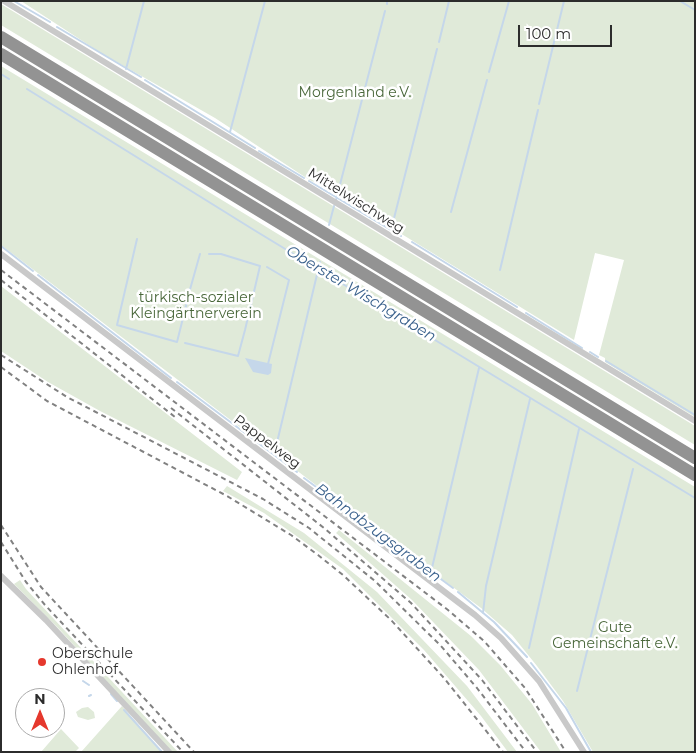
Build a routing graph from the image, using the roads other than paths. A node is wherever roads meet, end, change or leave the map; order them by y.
1 (4, 1) edge
2 (1, 37) edge
3 (1, 54) edge
4 (1, 254) edge
5 (695, 421) edge
6 (695, 458) edge
7 (695, 475) edge
8 (1, 576) edge
9 (169, 752) edge
10 (584, 752) edge

1 - 5 street, Mittelwischweg
2 - 6 highway
3 - 7 highway
4 - 10 street, Pappelweg
8 - 9 street

